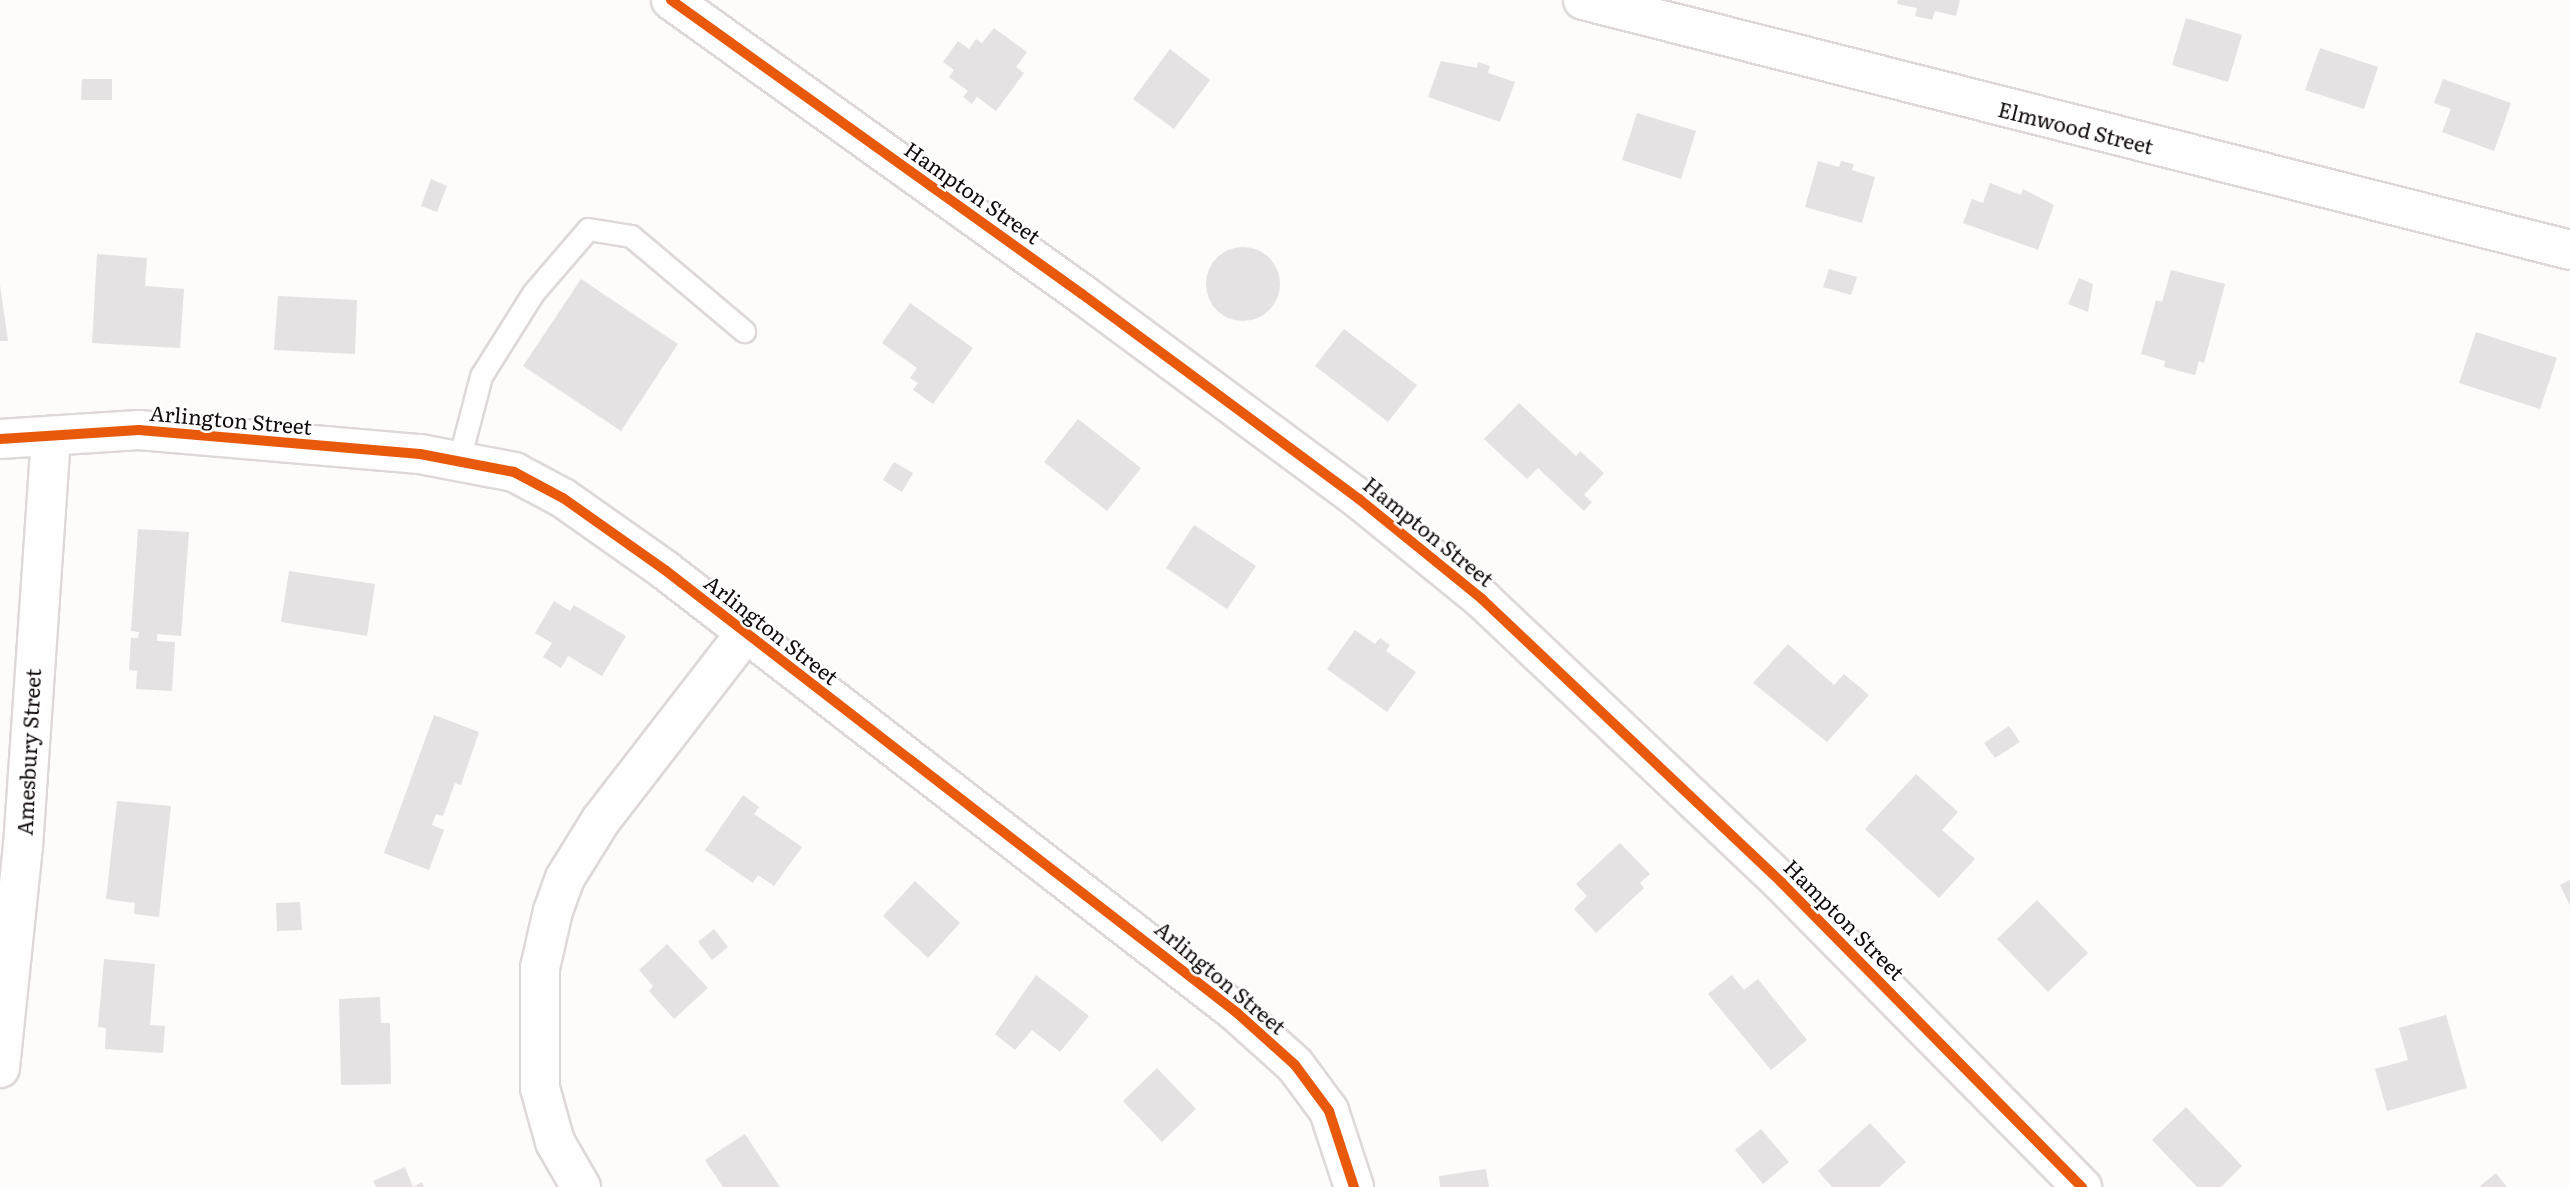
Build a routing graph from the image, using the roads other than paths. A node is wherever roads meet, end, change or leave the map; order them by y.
1 (671, 0) edge
2 (1583, 0) edge
3 (2570, 250) edge
4 (744, 331) dead end
5 (51, 436) junction
6 (0, 439) edge
7 (459, 460) junction
8 (745, 634) junction
9 (0, 1068) edge
10 (581, 1187) edge
11 (1354, 1187) edge
12 (2082, 1187) edge

1 - 12 street, Hampton Street
2 - 3 street, Elmwood Street
4 - 7 lane
5 - 6 street, Arlington Street
5 - 7 street, Arlington Street
5 - 9 street, Amesbury Street
7 - 8 street, Arlington Street
8 - 10 street, Arlington Street
8 - 11 street, Arlington Street

